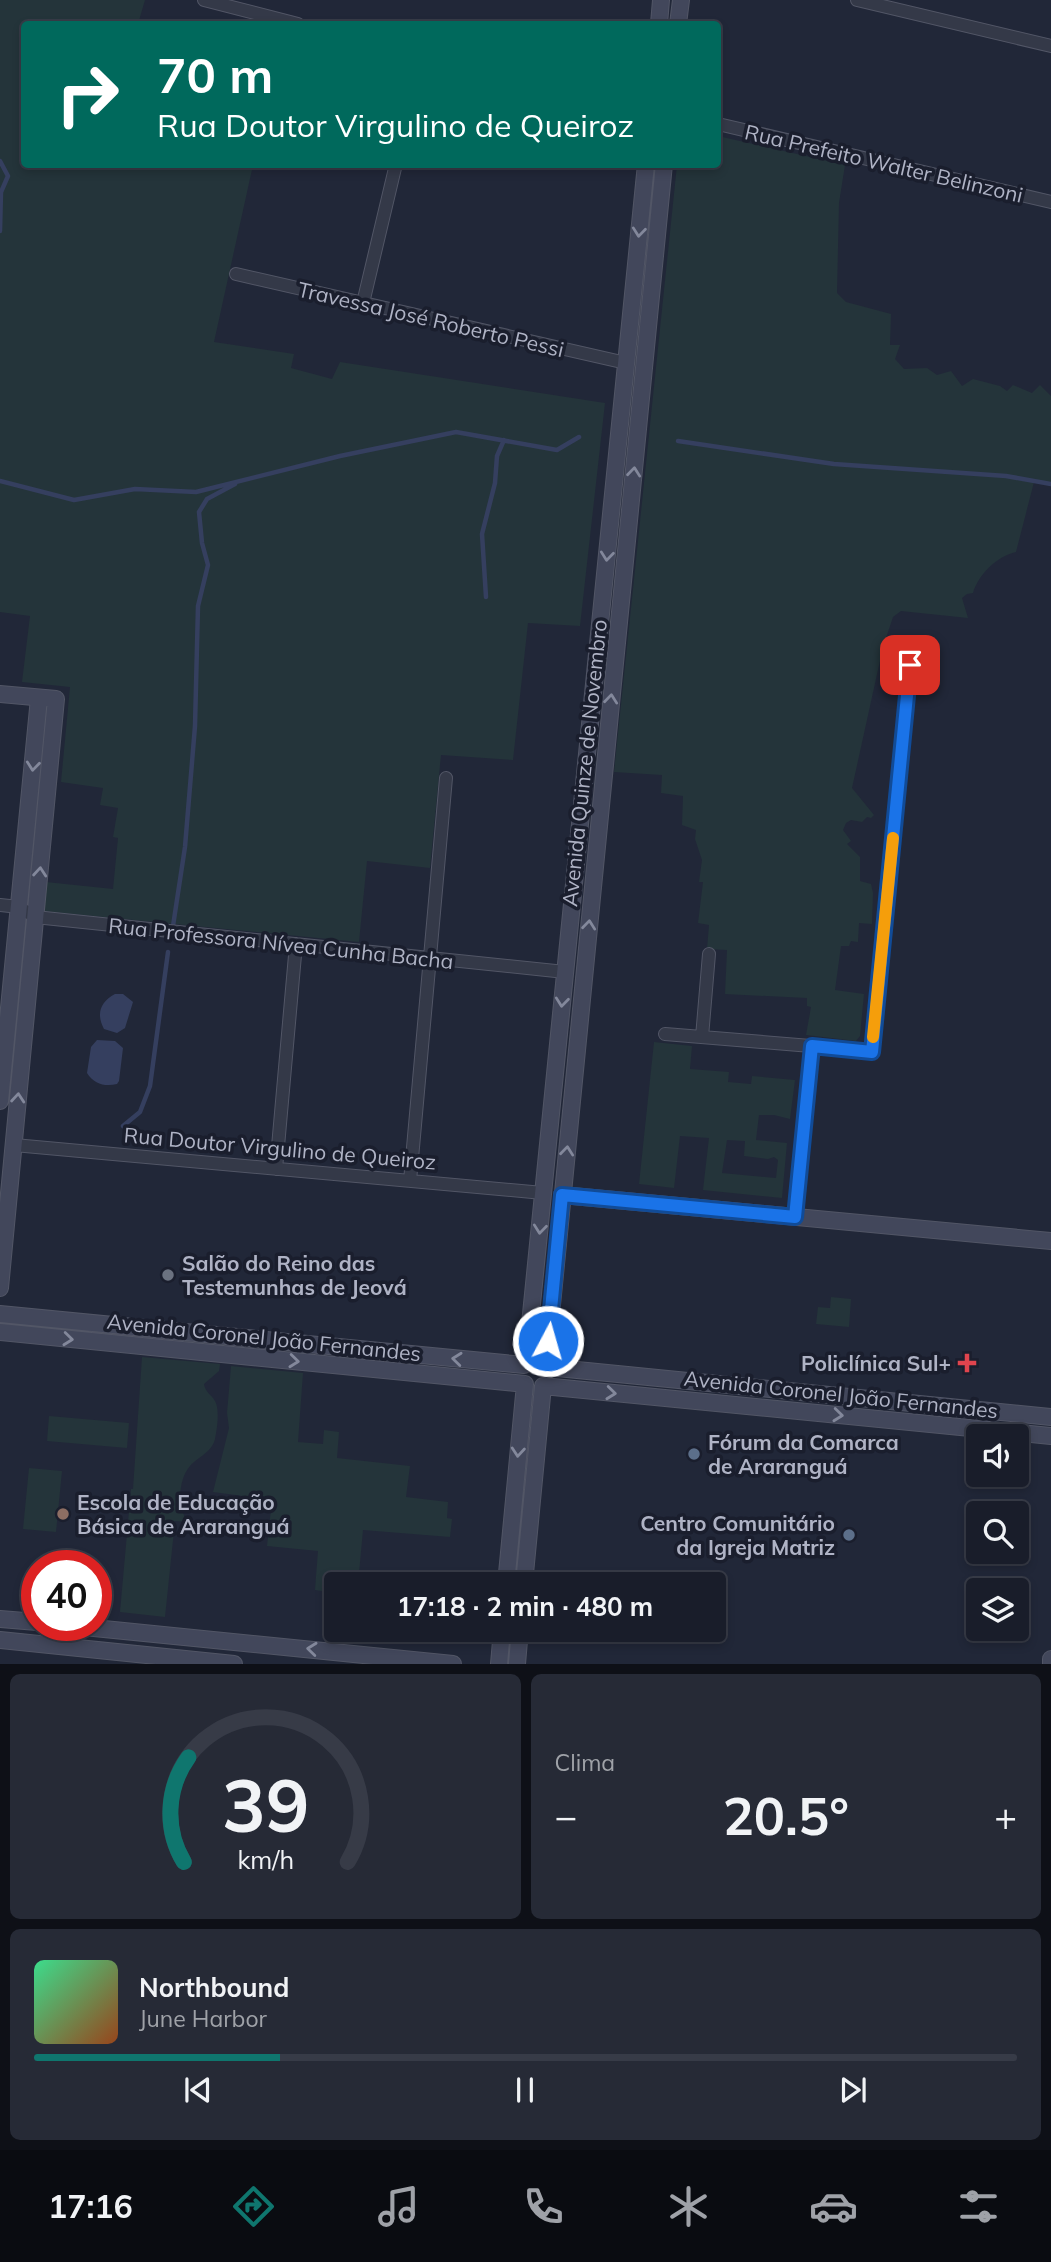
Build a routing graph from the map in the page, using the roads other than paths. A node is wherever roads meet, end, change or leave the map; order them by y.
1 (204, 0) edge
2 (661, 0) edge
3 (681, 0) edge
4 (858, 0) edge
5 (286, 21) edge
6 (659, 21) edge
7 (678, 21) edge
8 (1051, 46) edge
9 (721, 125) edge
10 (395, 168) edge
11 (646, 168) edge
12 (664, 168) edge
13 (1051, 202) edge
14 (236, 274) dead end
15 (363, 303) junction
16 (626, 363) junction
17 (910, 665) dead end
18 (0, 694) edge
19 (39, 698) junction
20 (446, 778) dead end
21 (0, 905) edge
22 (19, 907) junction
23 (35, 917) junction
24 (296, 944) junction
25 (709, 954) dead end
26 (430, 958) junction
27 (565, 972) junction
28 (665, 1034) dead end
29 (702, 1037) junction
30 (812, 1046) junction
31 (0, 1101) edge
32 (14, 1145) junction
33 (276, 1169) junction
34 (410, 1181) junction
35 (543, 1193) junction
36 (562, 1195) junction
37 (795, 1217) junction
38 (1051, 1241) edge
39 (0, 1288) edge
40 (0, 1314) edge
41 (0, 1332) edge
42 (525, 1365) junction
43 (546, 1367) junction
44 (525, 1384) junction
45 (543, 1386) junction
46 (1051, 1418) edge
47 (1051, 1436) edge
48 (507, 1572) edge
49 (525, 1572) edge
50 (0, 1619) edge
51 (21, 1621) edge
52 (112, 1630) edge
53 (0, 1640) edge
54 (501, 1642) edge
55 (519, 1642) edge
56 (234, 1664) edge
57 (453, 1664) edge
58 (499, 1664) edge
59 (517, 1664) edge

1 - 5 street
2 - 6 street
3 - 7 street
4 - 8 street
9 - 13 street, Rua Prefeito Walter Belinzoni
10 - 15 street
11 -> 16 street, Avenida Quinze de Novembro
36 -> 12 street, Avenida Quinze de Novembro
14 - 15 street, Travessa José Roberto Pessi
15 - 16 street, Travessa José Roberto Pessi
16 -> 27 street, Avenida Quinze de Novembro
17 - 30 street
18 - 19 street
19 -> 22 street
23 -> 19 street
20 - 26 street
21 - 22 street, Rua Professora Nívea Cunha Bacha
22 - 23 street, Rua Professora Nívea Cunha Bacha
22 - 31 street
23 - 24 street, Rua Professora Nívea Cunha Bacha
32 -> 23 street
24 - 26 street, Rua Professora Nívea Cunha Bacha
24 - 33 street
25 - 29 street
26 - 27 street, Rua Professora Nívea Cunha Bacha
26 - 34 street
27 -> 35 street, Avenida Quinze de Novembro
28 - 29 street
29 - 30 street
30 - 37 street
32 - 33 street, Rua Doutor Virgulino de Queiroz
32 - 39 street
33 - 34 street, Rua Doutor Virgulino de Queiroz
34 - 35 street, Rua Doutor Virgulino de Queiroz
35 - 36 street
35 -> 42 street, Avenida Quinze de Novembro
36 - 37 street
36 - 43 street, Avenida Quinze de Novembro
37 - 38 street
42 -> 40 street, Avenida Coronel João Fernandes
41 -> 44 street, Avenida Coronel João Fernandes
42 - 43 street
42 - 44 street
43 - 45 street
43 - 46 street, Avenida Coronel João Fernandes
44 - 45 street
44 -> 48 street
45 -> 47 street, Avenida Coronel João Fernandes
45 - 49 street
50 - 51 street
57 -> 52 street
53 - 56 street
54 - 58 street
55 - 59 street

